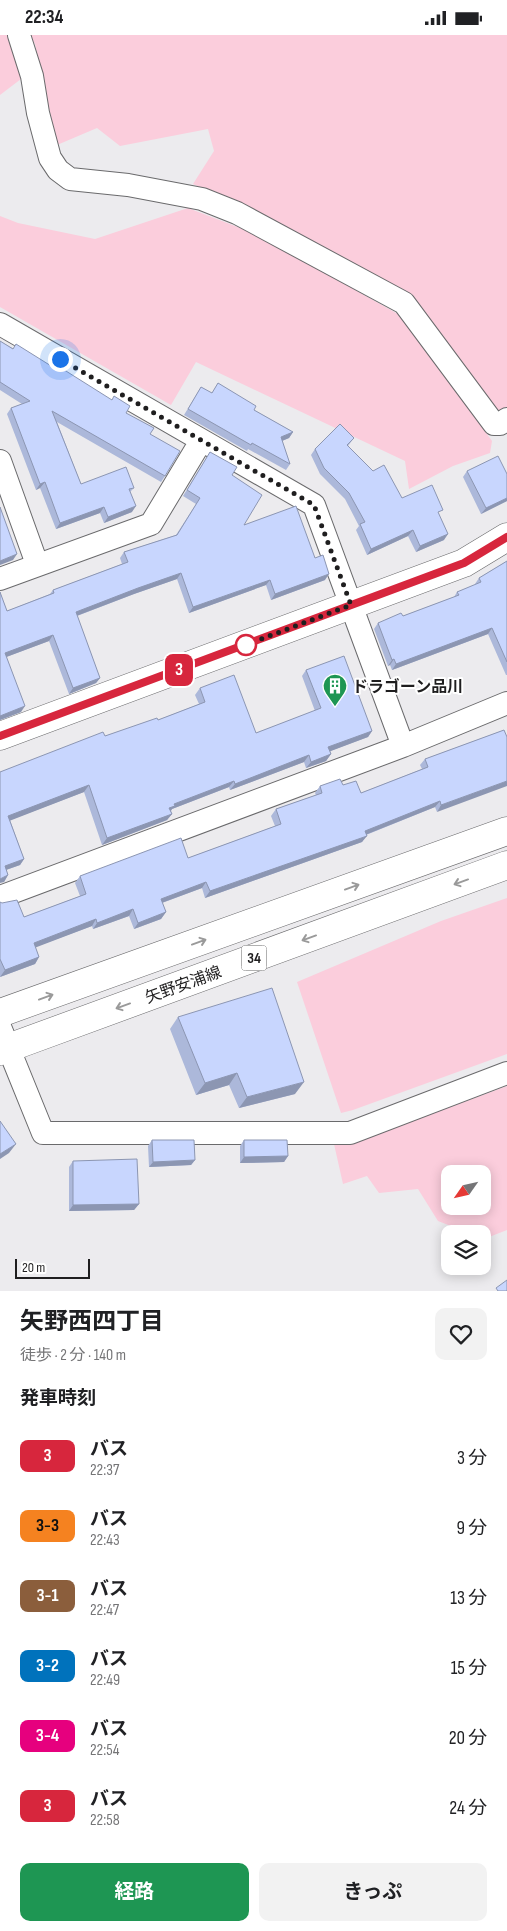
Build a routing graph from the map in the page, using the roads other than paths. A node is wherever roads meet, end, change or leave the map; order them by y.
1 (19, 35) edge
2 (0, 324) edge
3 (507, 419) edge
4 (200, 441) junction
5 (0, 461) edge
6 (507, 537) edge
7 (37, 564) junction
8 (0, 579) edge
9 (351, 605) junction
10 (507, 703) edge
11 (0, 736) edge
12 (403, 746) junction
13 (507, 831) edge
14 (507, 865) edge
15 (0, 897) edge
16 (0, 1013) edge
17 (3, 1042) edge
18 (507, 1073) edge

1 - 3 street
2 - 4 street
4 - 7 street
4 - 9 street
5 - 7 street
6 - 9 main road
7 - 8 street
9 - 11 main road
9 - 12 street
10 - 12 street
12 - 15 street
16 -> 13 main road, 34
14 -> 17 main road, 矢野安浦線 / 34
17 - 18 street

